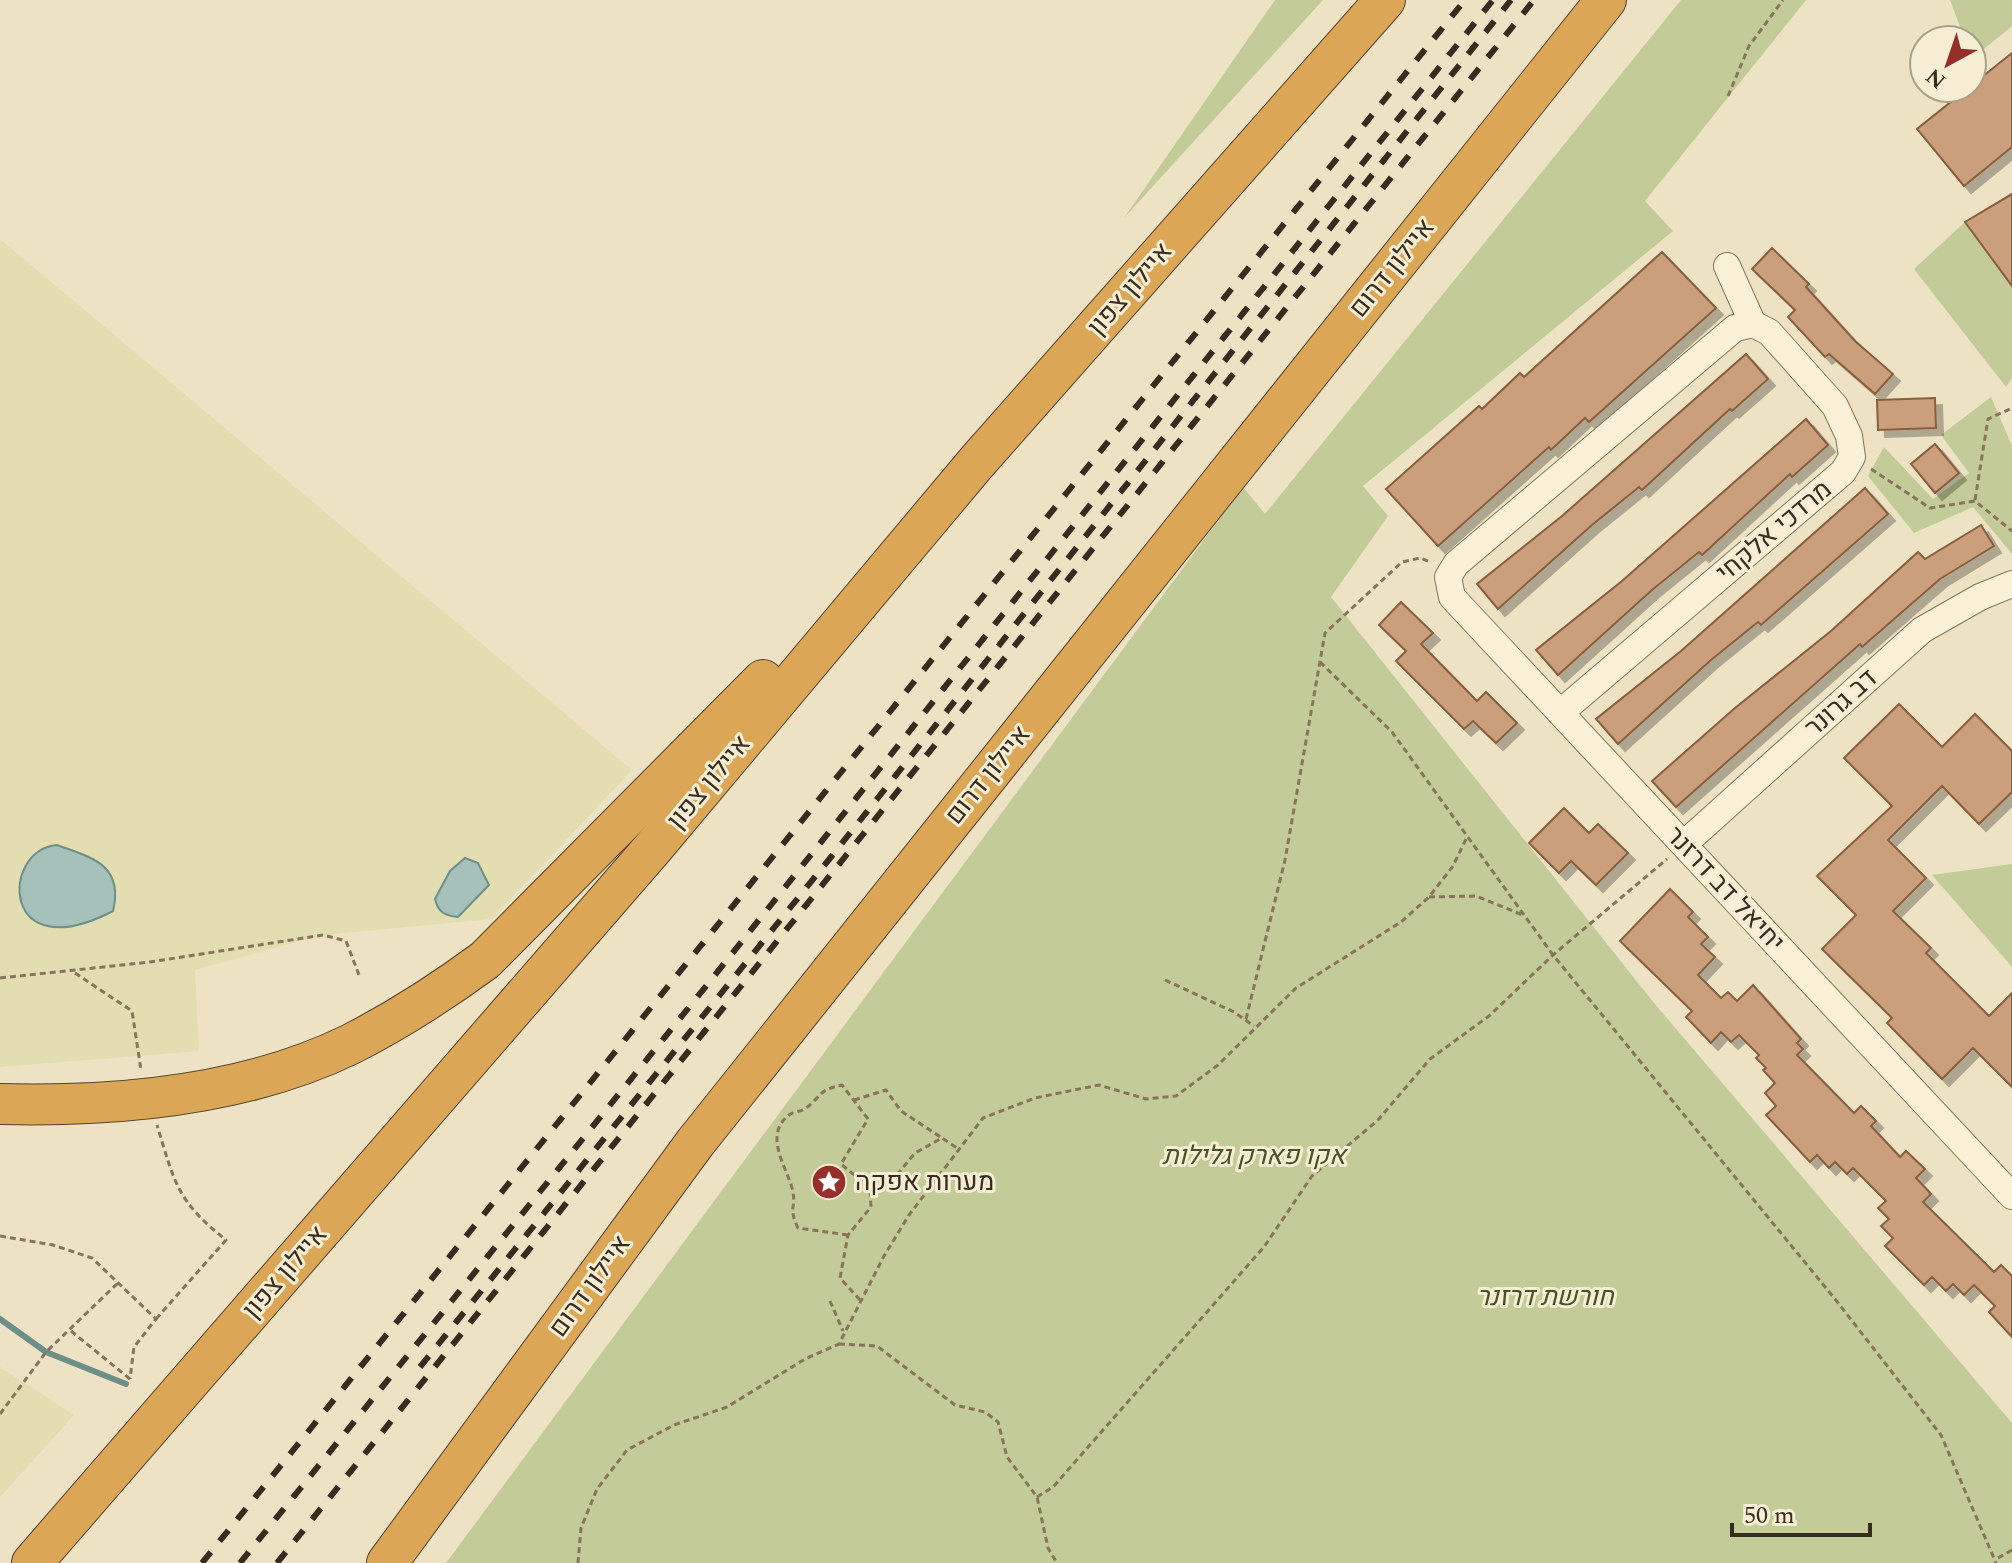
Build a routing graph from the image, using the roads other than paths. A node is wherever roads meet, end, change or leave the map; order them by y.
1 (1385, 0) edge
2 (1606, 0) edge
3 (1727, 266) dead end
4 (1753, 324) junction
5 (976, 463) junction
6 (2012, 584) edge
7 (1561, 712) junction
8 (1684, 844) junction
9 (0, 1104) edge
10 (2012, 1196) edge
11 (318, 1234) junction
12 (16, 1563) edge
13 (32, 1563) edge
14 (387, 1563) edge

1 - 5 highway, איילון צפון
2 - 14 highway, איילון דרום
3 - 4 street, מרדכי אלקחי
4 - 7 street, מרדכי אלקחי
4 - 7 street, יחיאל דב דרזנר
5 - 9 highway
5 - 11 highway, איילון צפון
6 - 8 street, דב גרונר
7 - 8 street, יחיאל דב דרזנר
8 - 10 street, יחיאל דב דרזנר
11 - 12 highway
11 - 13 highway, איילון צפון

